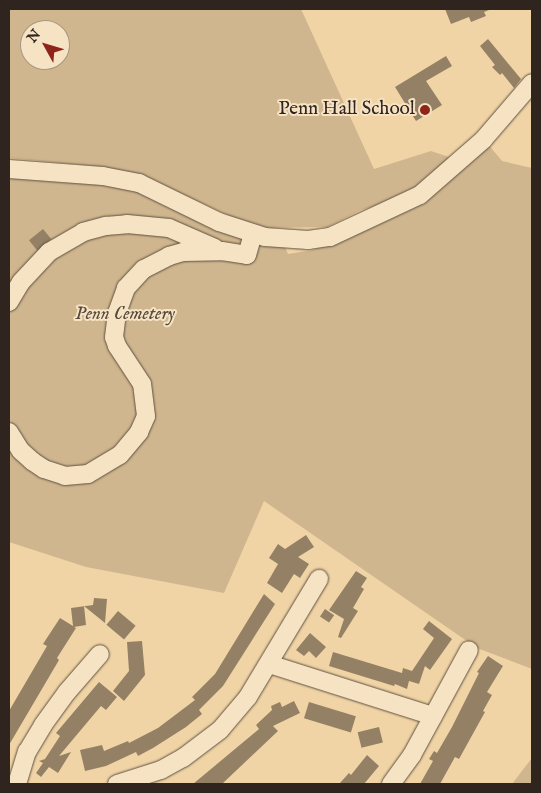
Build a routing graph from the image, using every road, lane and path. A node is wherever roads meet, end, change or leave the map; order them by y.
1 (532, 83) edge
2 (9, 169) edge
3 (253, 234) junction
4 (222, 251) junction
5 (9, 302) edge
6 (9, 432) edge
7 (319, 579) dead end
8 (469, 650) dead end
9 (100, 654) dead end
10 (269, 664) junction
11 (432, 716) junction
12 (17, 784) edge
13 (117, 784) edge
14 (391, 784) edge

1 - 3 street
2 - 3 street
3 - 4 street
4 - 5 street
4 - 6 street
7 - 10 street
8 - 11 street
9 - 12 street
10 - 11 street
10 - 13 street
11 - 14 street

